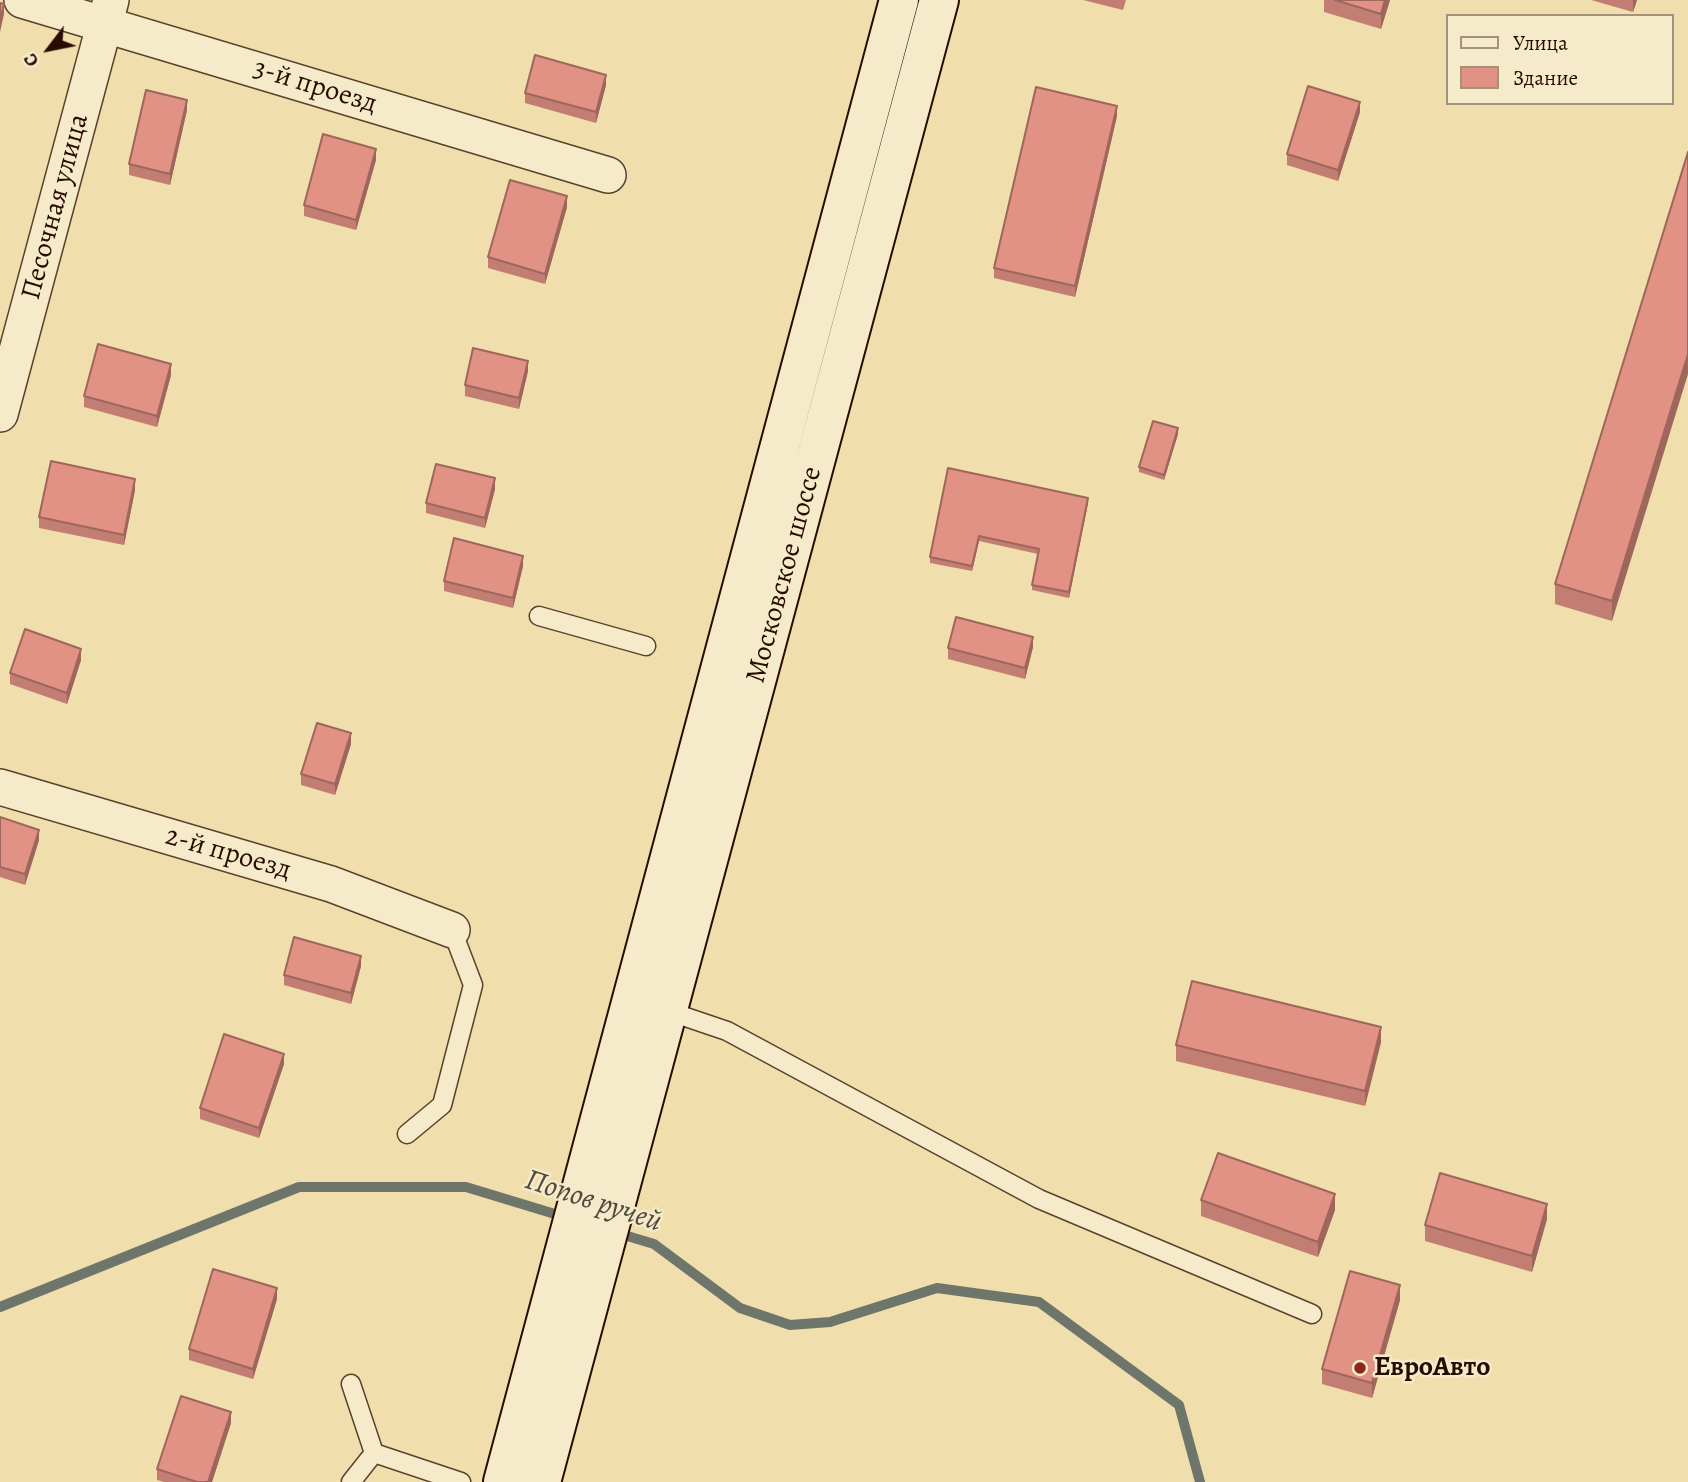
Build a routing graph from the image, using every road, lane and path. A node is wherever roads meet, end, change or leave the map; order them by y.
1 (22, 0) edge
2 (899, 0) edge
3 (939, 0) edge
4 (108, 12) edge
5 (608, 175) dead end
6 (0, 414) edge
7 (538, 616) dead end
8 (646, 646) dead end
9 (0, 788) edge
10 (453, 930) joint
11 (668, 1011) junction
12 (407, 1134) dead end
13 (581, 1261) junction
14 (1312, 1314) dead end
15 (351, 1384) dead end
16 (373, 1453) junction
17 (351, 1482) edge
18 (461, 1482) edge
19 (503, 1482) edge
20 (541, 1482) edge

1 - 4 street, 3-й проезд
2 - 13 main road, Московское шоссе
3 - 11 main road, Московское шоссе
4 - 5 street, 3-й проезд
4 - 6 street, Песочная улица
7 - 8 lane
9 - 10 street, 2-й проезд
10 - 12 lane
11 - 13 main road, Московское шоссе
11 - 14 lane
13 - 19 main road
13 - 20 main road
15 - 16 lane
16 - 17 lane
16 - 18 lane

